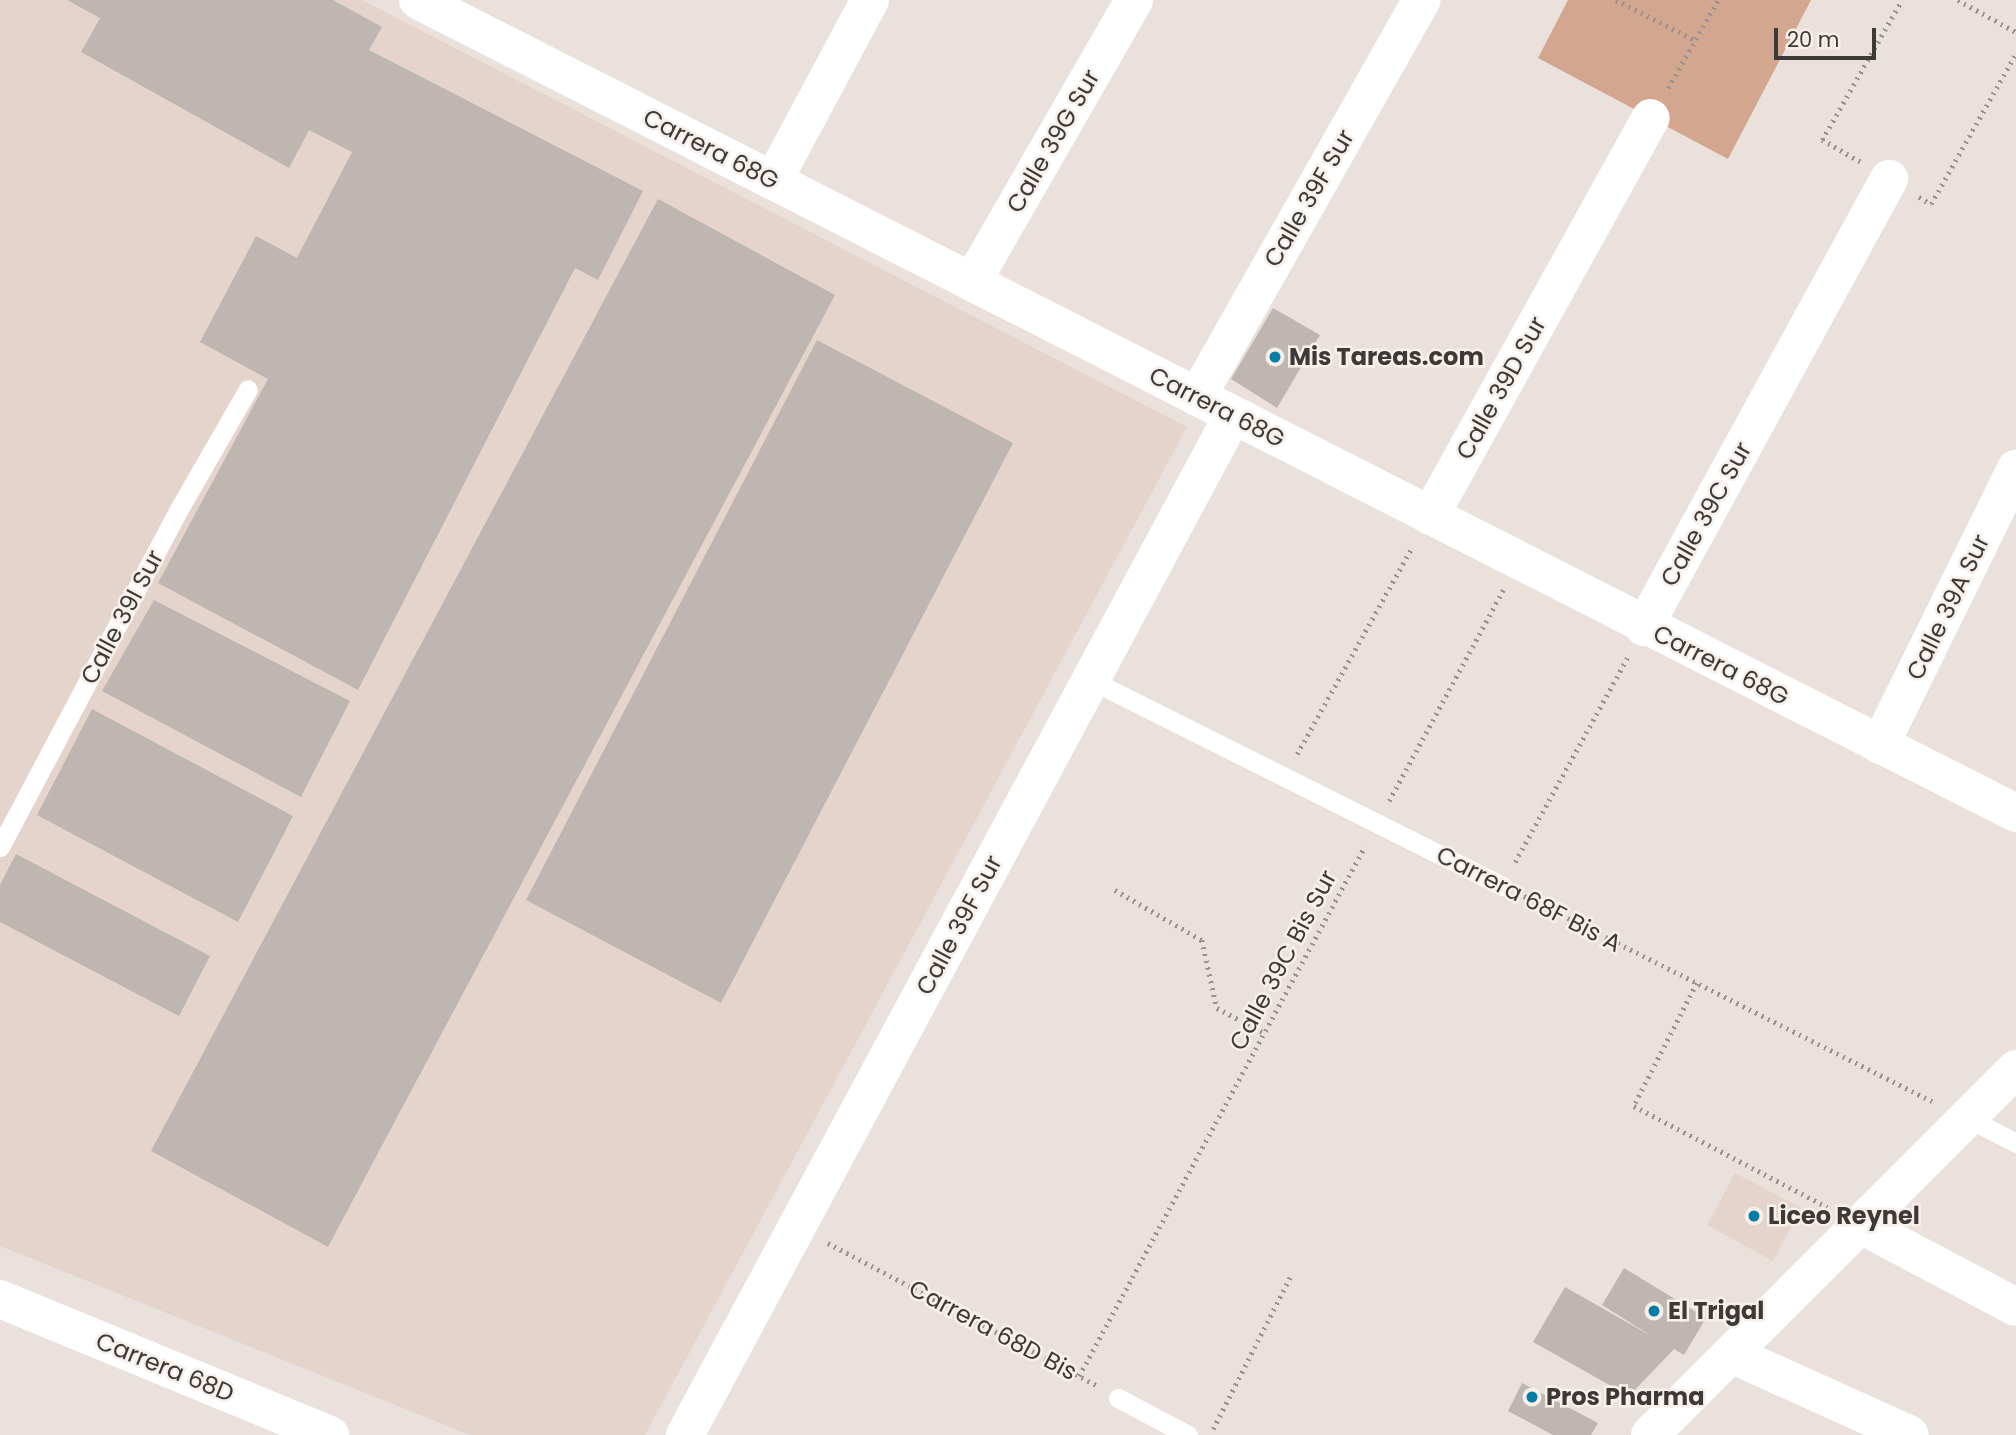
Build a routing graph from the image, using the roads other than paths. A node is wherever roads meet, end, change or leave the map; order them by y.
1 (418, 0) edge
2 (870, 0) edge
3 (1134, 0) edge
4 (1422, 0) edge
5 (1651, 118) road end
6 (1889, 179) dead end
7 (773, 181) junction
8 (972, 282) junction
9 (248, 389) dead end
10 (1197, 397) junction
11 (1233, 415) junction
12 (2016, 469) edge
13 (1430, 516) junction
14 (1644, 626) junction
15 (1091, 680) junction
16 (1880, 745) junction
17 (2016, 813) edge
18 (0, 847) edge
19 (1502, 886) road end
20 (2016, 1069) edge
21 (1968, 1118) junction
22 (2016, 1143) edge
23 (1861, 1225) junction
24 (0, 1299) edge
25 (2016, 1307) edge
26 (1731, 1354) junction
27 (1118, 1398) road end
28 (330, 1435) edge
29 (685, 1435) edge
30 (1188, 1435) edge
31 (1650, 1435) edge
32 (1910, 1435) edge

1 - 7 street, Carrera 68G
2 - 7 street
3 - 8 street, Calle 39G Sur
4 - 10 street, Calle 39F Sur
5 - 13 street, Calle 39D Sur
6 - 14 street, Calle 39C Sur
7 - 8 street, Carrera 68G
8 - 10 street, Carrera 68G
9 - 18 lane, Calle 39I Sur
10 - 11 street, Carrera 68G
11 - 13 street, Carrera 68G
11 - 15 street, Calle 39F Sur
12 - 16 street, Calle 39A Sur
13 - 14 street, Carrera 68G
14 - 16 street, Carrera 68G
15 - 19 lane, Carrera 68F Bis A
15 - 29 street, Calle 39F Sur
16 - 17 street, Carrera 68G
20 - 21 street
21 - 22 lane
21 - 23 street
23 - 25 street
23 - 26 street
24 - 28 street, Carrera 68D
26 - 31 street
26 - 32 street
27 - 30 lane

